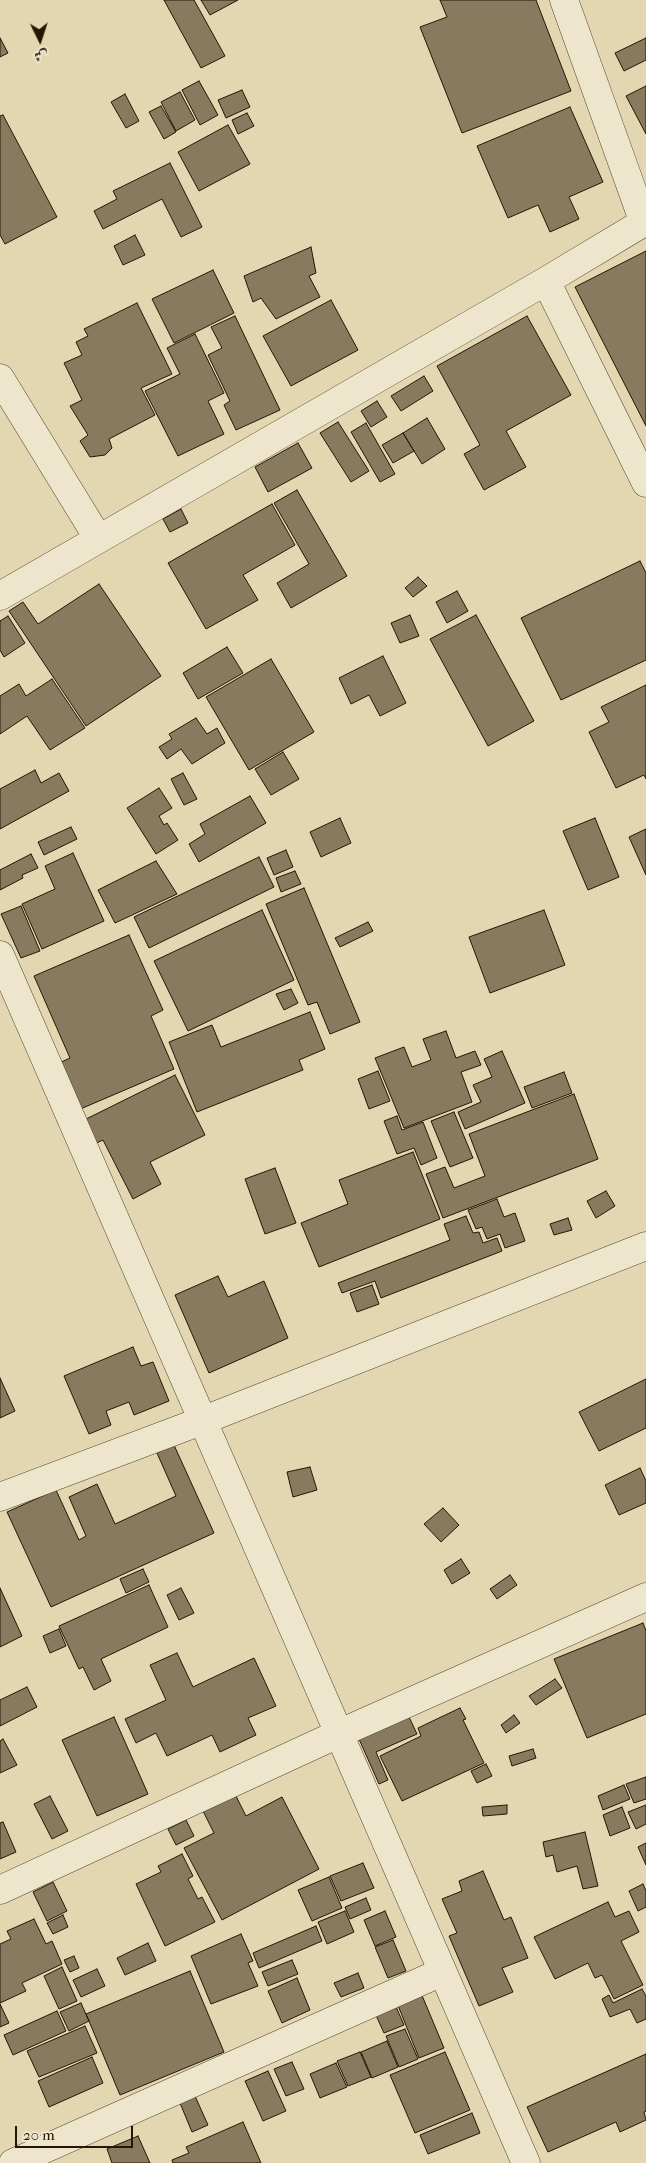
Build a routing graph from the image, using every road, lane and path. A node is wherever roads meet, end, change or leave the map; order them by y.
1 (564, 0) edge
2 (645, 222) edge
3 (546, 281) junction
4 (0, 378) edge
5 (646, 482) edge
6 (98, 538) junction
7 (0, 596) edge
8 (0, 955) edge
9 (646, 1246) edge
10 (204, 1420) junction
11 (0, 1497) edge
12 (646, 1597) edge
13 (338, 1734) junction
14 (0, 1890) edge
15 (442, 1972) junction
16 (13, 2163) edge
17 (526, 2163) edge

1 - 2 street
2 - 3 street
3 - 5 street
3 - 6 street
4 - 6 street
6 - 7 street
8 - 10 street
9 - 10 street
10 - 11 street
10 - 13 street
12 - 13 street
13 - 14 street
13 - 15 street
15 - 16 street
15 - 17 street

